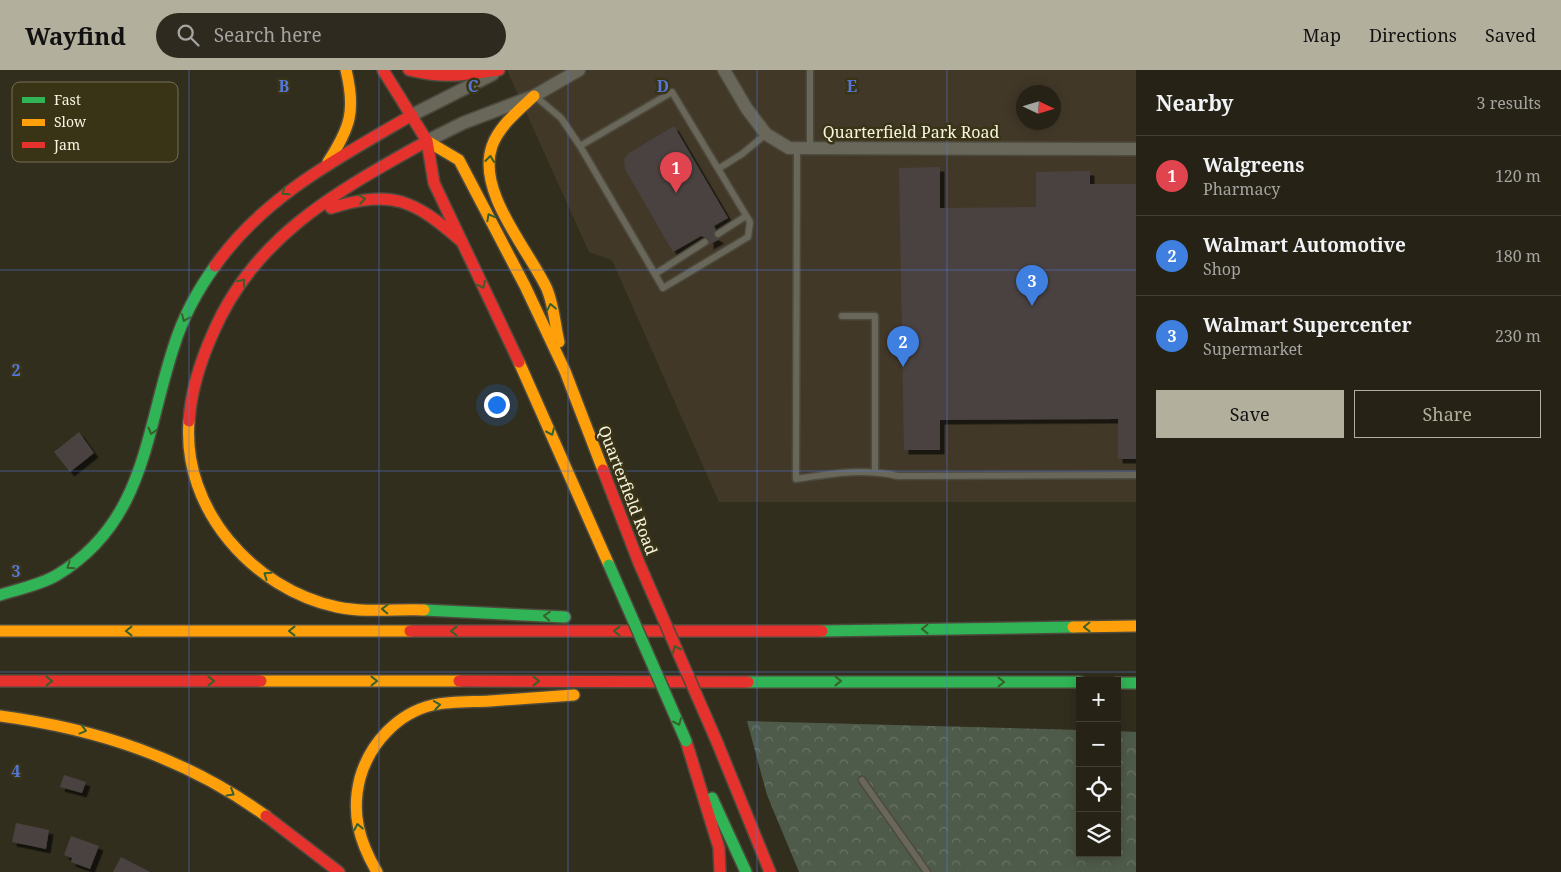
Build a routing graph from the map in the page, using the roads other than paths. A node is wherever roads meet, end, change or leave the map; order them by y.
1 (346, 70) edge
2 (383, 70) edge
3 (409, 70) edge
4 (500, 70) edge
5 (579, 70) edge
6 (724, 70) edge
7 (810, 70) edge
8 (534, 96) junction
9 (412, 115) junction
10 (766, 134) junction
11 (427, 141) junction
12 (580, 146) junction
13 (803, 148) junction
14 (1136, 149) edge
15 (326, 165) junction
16 (718, 169) junction
17 (746, 216) junction
18 (299, 219) junction
19 (718, 234) dead end
20 (461, 242) junction
21 (704, 242) dead end
22 (655, 274) junction
23 (842, 316) dead end
24 (565, 371) junction
25 (875, 471) junction
26 (1136, 475) edge
27 (0, 595) edge
28 (572, 618) dead end
29 (592, 619) dead end
30 (1136, 626) edge
31 (0, 631) edge
32 (788, 631) junction
33 (790, 680) junction
34 (0, 681) edge
35 (1076, 682) edge
36 (1121, 683) edge
37 (1136, 683) edge
38 (0, 716) edge
39 (686, 741) junction
40 (862, 780) dead end
41 (339, 872) edge
42 (377, 872) edge
43 (720, 872) edge
44 (746, 872) edge
45 (770, 872) edge
46 (927, 872) edge

1 - 15 main road
2 - 9 main road, Quarterfield Road
3 - 4 main road
4 - 9 street
5 - 8 street
6 - 10 street, Quarterfield Park Road
7 - 13 lane
8 - 11 street
8 - 12 lane
24 -> 8 main road
9 - 11 main road, Quarterfield Road
9 - 15 main road
10 - 13 street, Quarterfield Park Road
10 - 16 lane
11 - 18 main road
11 - 20 main road, Quarterfield Road
24 -> 11 main road, Quarterfield Road
12 - 16 lane
12 - 22 lane
13 - 14 street, Quarterfield Park Road
13 - 25 lane
15 -> 27 main road
16 - 17 lane
17 - 19 lane
17 - 22 lane
18 -> 20 main road
28 -> 18 main road
20 -> 39 main road, Quarterfield Road, bridge
21 - 22 lane
23 - 25 lane
45 -> 24 main road, Quarterfield Road, bridge
25 - 26 lane
29 - 32 main road
30 -> 32 main road
32 -> 31 main road
34 -> 33 main road
33 -> 35 main road
42 -> 33 main road
36 - 37 main road
38 -> 41 main road
39 - 43 main road
39 - 44 main road, Quarterfield Road
40 - 46 lane

